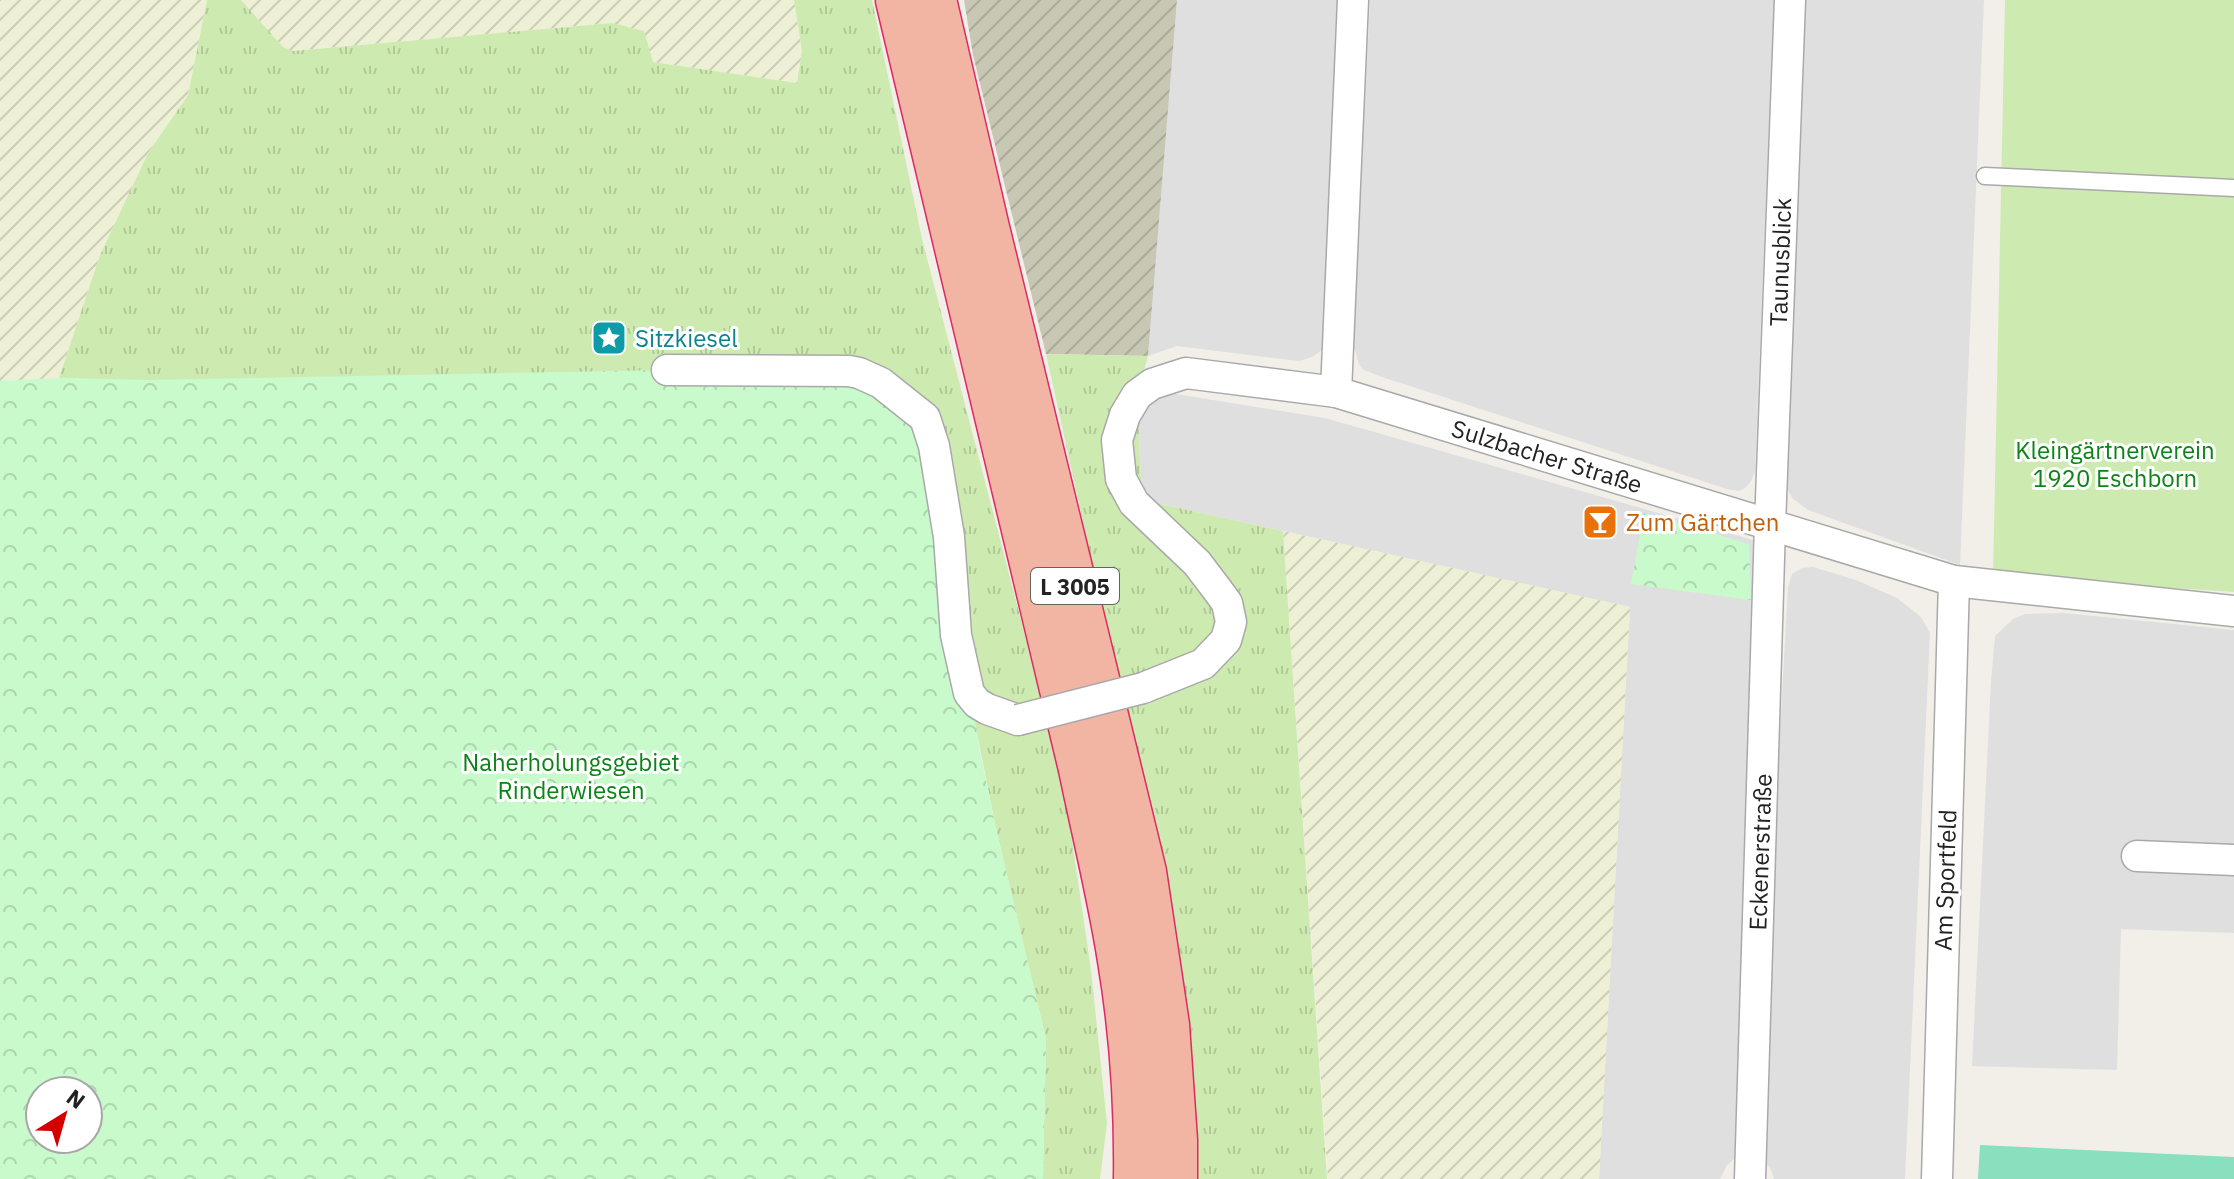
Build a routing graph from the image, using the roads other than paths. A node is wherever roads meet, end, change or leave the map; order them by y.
1 (898, 0) edge
2 (934, 0) edge
3 (1353, 0) edge
4 (1790, 0) edge
5 (1985, 176) dead end
6 (2234, 188) edge
7 (667, 370) dead end
8 (1336, 392) junction
9 (1770, 525) junction
10 (1954, 581) junction
11 (2234, 611) edge
12 (2137, 856) dead end
13 (2234, 860) edge
14 (1136, 1179) edge
15 (1175, 1179) edge
16 (1750, 1179) edge
17 (1937, 1179) edge

1 - 14 highway, L 3005
2 - 15 highway, L 3005
3 - 8 street
4 - 9 street, Taunusblick
5 - 6 lane
7 - 8 street, Sulzbacher Straße, bridge
8 - 9 street, Sulzbacher Straße
9 - 10 street, Sulzbacher Straße
9 - 16 street, Eckenerstraße
10 - 11 street, Sulzbacher Straße
10 - 17 street, Am Sportfeld
12 - 13 street

